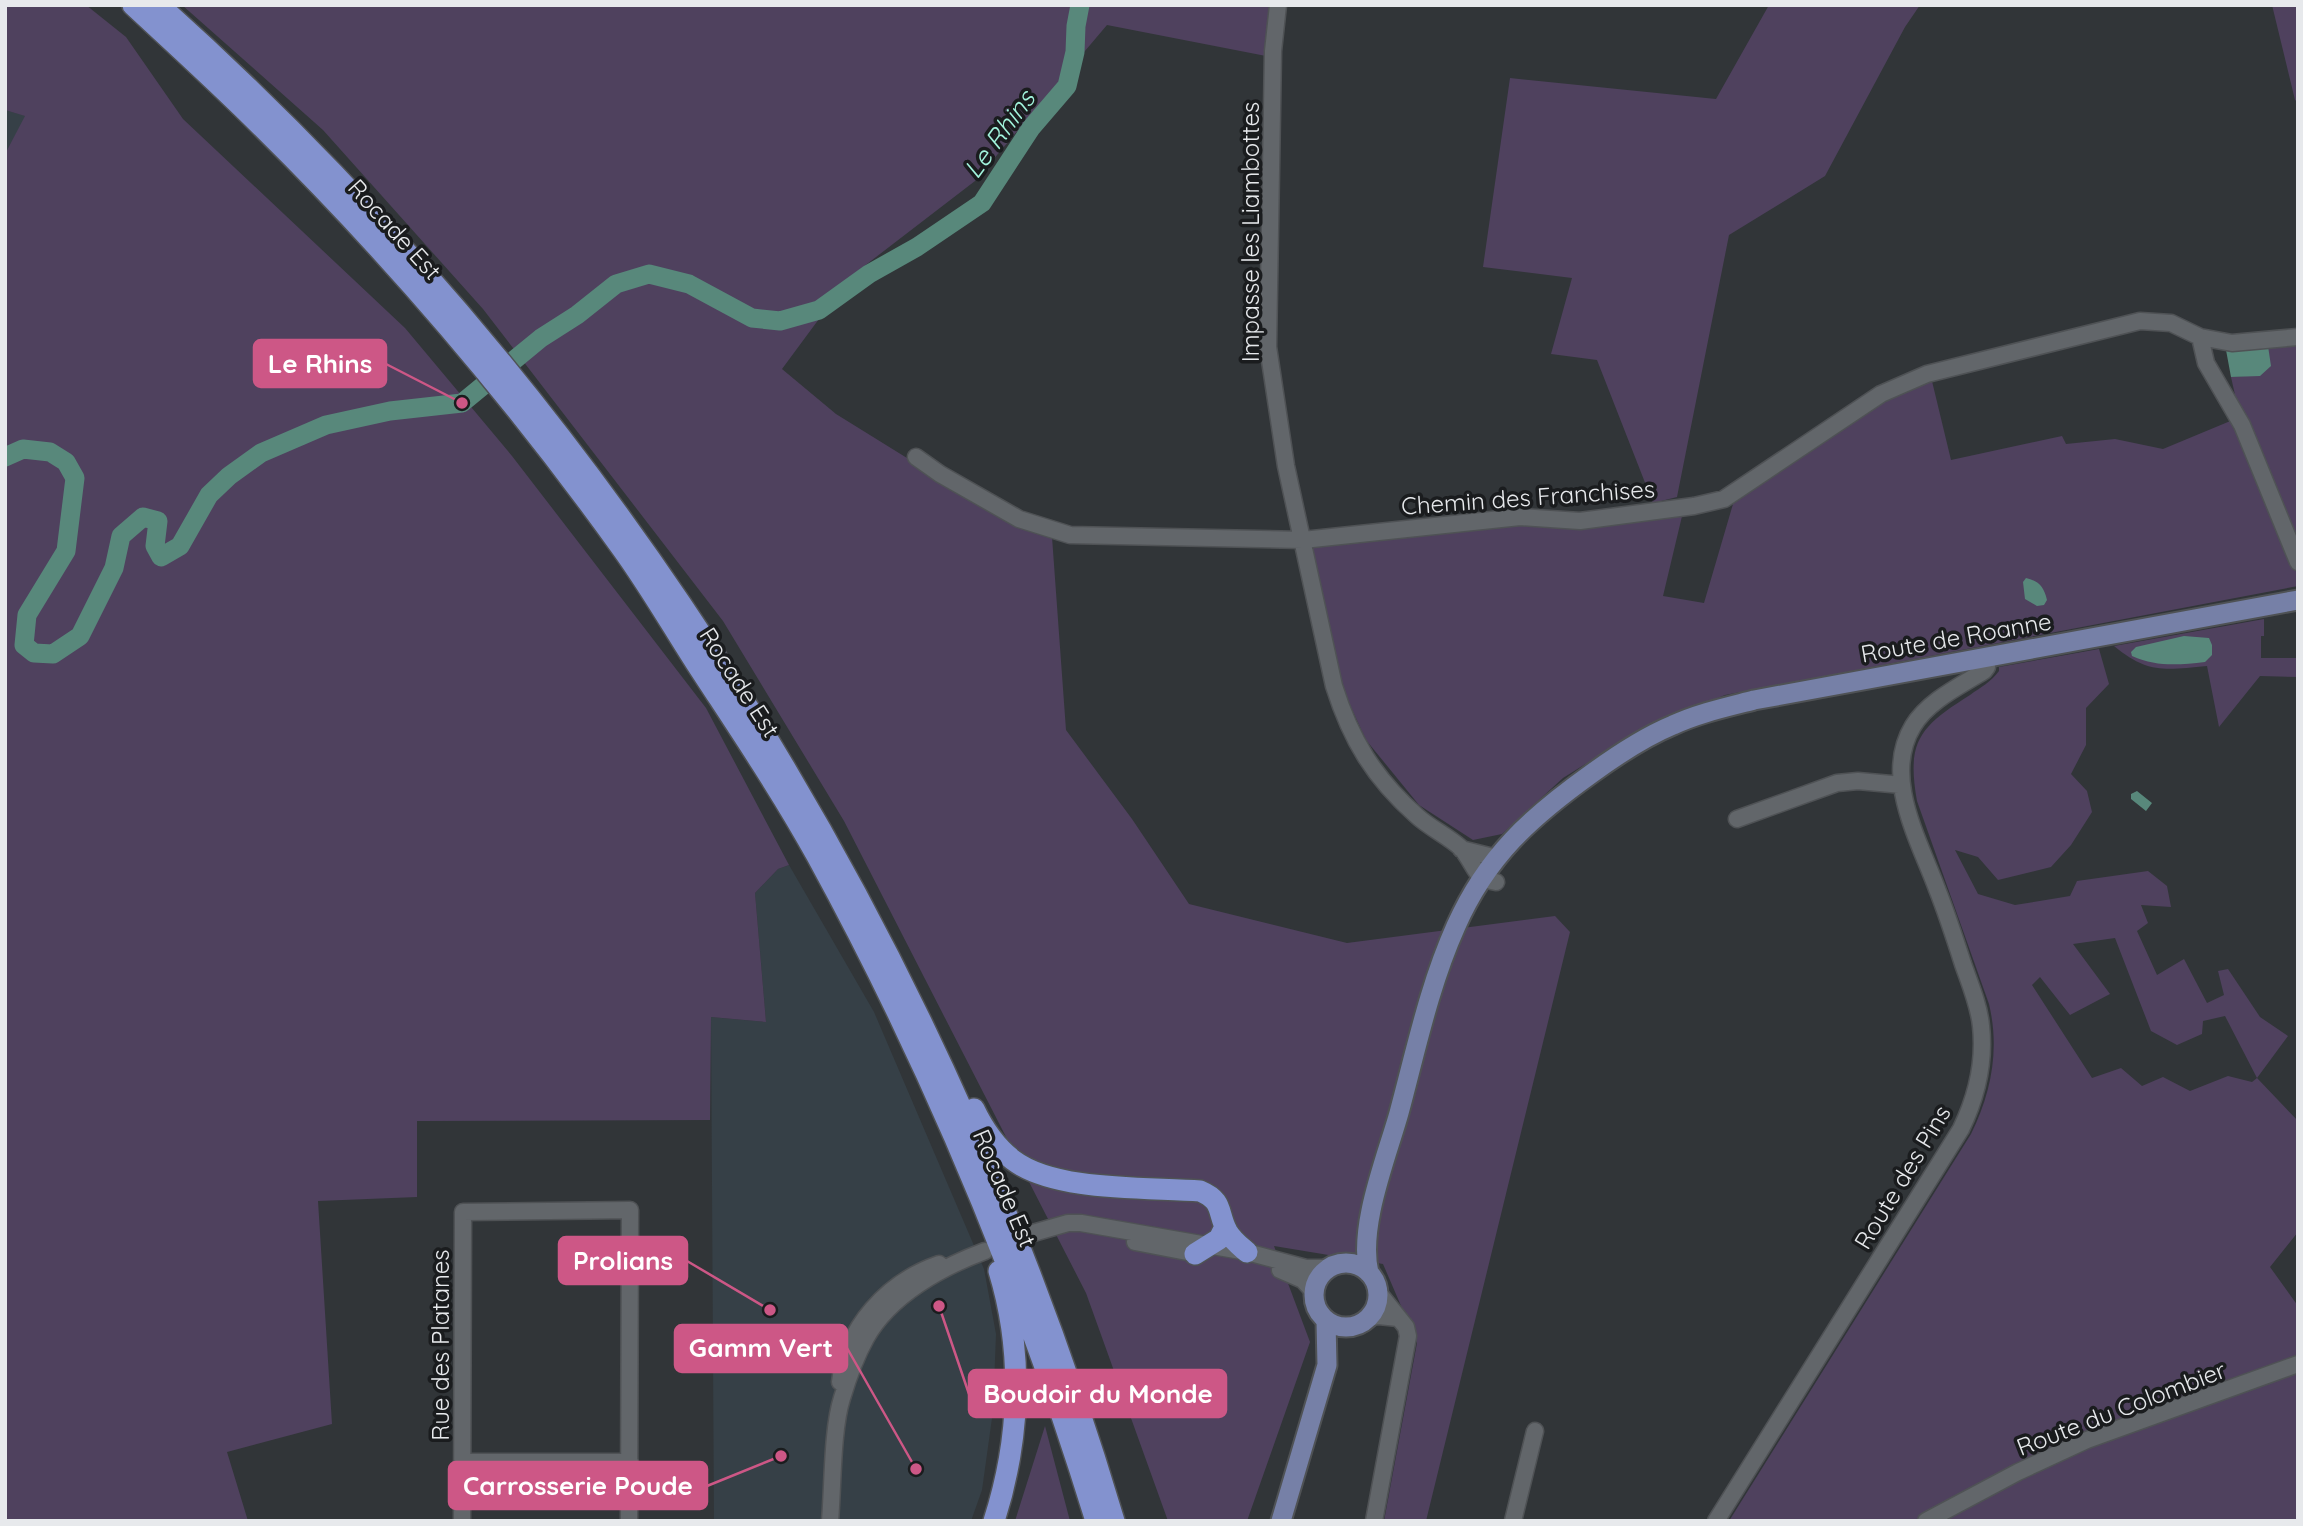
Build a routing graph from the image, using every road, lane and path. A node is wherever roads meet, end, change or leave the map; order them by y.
1 (132, 5) edge
2 (159, 5) edge
3 (1278, 5) edge
4 (2200, 337) junction
5 (2298, 337) edge
6 (475, 347) junction
7 (525, 407) junction
8 (916, 457) dead end
9 (1303, 540) junction
10 (2298, 562) edge
11 (2298, 600) edge
12 (1986, 657) junction
13 (1902, 785) junction
14 (1737, 819) dead end
15 (1461, 849) junction
16 (1494, 873) junction
17 (923, 1025) junction
18 (1225, 1227) junction
19 (994, 1228) junction
20 (1366, 1230) junction
21 (1026, 1235) dead end
22 (1203, 1250) junction
23 (985, 1251) dead end
24 (1247, 1252) junction
25 (1335, 1266) junction
26 (1369, 1273) junction
27 (1314, 1292) junction
28 (1378, 1292) junction
29 (1398, 1318) junction
30 (1326, 1321) junction
31 (1360, 1322) junction
32 (2298, 1364) edge
33 (1326, 1365) junction
34 (1535, 1431) dead end
35 (462, 1462) junction
36 (630, 1462) junction
37 (462, 1521) edge
38 (629, 1521) edge
39 (830, 1521) edge
40 (994, 1521) edge
41 (1096, 1521) edge
42 (1114, 1521) edge
43 (1281, 1521) edge
44 (1374, 1521) edge
45 (1513, 1521) edge
46 (1716, 1521) edge
47 (1926, 1521) edge

1 - 6 highway, Rocade Est
2 - 6 highway, Rocade Est
3 - 9 street, Impasse les Liambottes
4 - 5 street, Chemin des Franchises
4 - 9 street, Chemin des Franchises
4 - 10 street
6 - 7 highway, Rocade Est
7 - 17 highway, Rocade Est
7 - 19 highway, Rocade Est
8 - 9 street, Chemin des Franchises
9 - 15 street, Impasse les Liambottes
11 - 12 main road, Route de Roanne
12 - 13 street, Route des Pins
12 - 16 main road, Route de Roanne
13 - 14 street
13 - 46 street, Route des Pins
15 - 16 street
15 - 16 street
16 - 20 main road, Route de Roanne
17 - 18 highway
17 - 42 highway, Rocade Est
18 - 22 highway
18 - 24 highway
19 - 40 highway
19 - 41 highway, Rocade Est
20 - 25 main road
20 - 26 main road
21 - 22 street
22 - 24 street
22 - 27 street
23 - 39 street
24 - 25 street
25 - 26 main road
25 - 27 main road
26 - 28 main road
27 - 30 main road
28 - 29 street
28 - 31 main road
29 - 31 street
29 - 44 street
30 - 31 main road
30 - 33 main road
31 - 33 main road
32 - 47 street, Route du Colombier
33 - 43 main road
34 - 45 street
35 - 36 street
35 - 36 street, Rue des Platanes
35 - 37 street, Rue des Platanes
36 - 38 street

